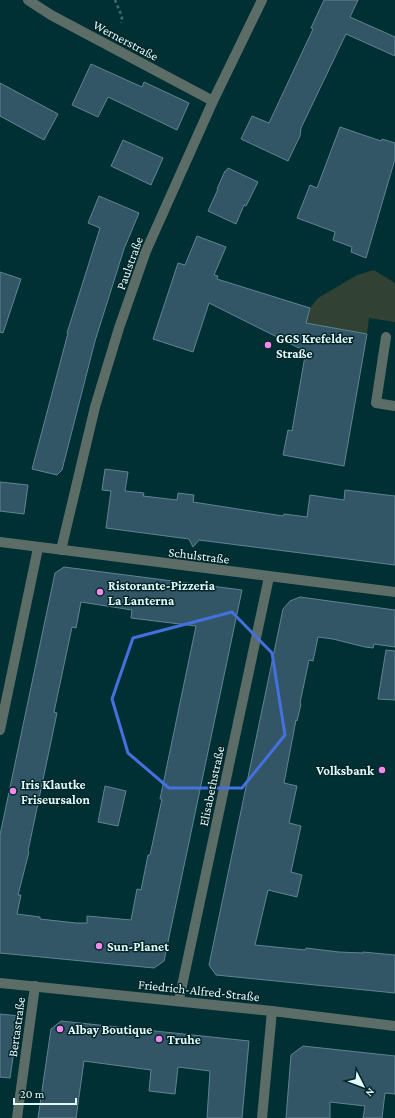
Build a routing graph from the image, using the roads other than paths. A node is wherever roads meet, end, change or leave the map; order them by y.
1 (28, 0) edge
2 (262, 0) edge
3 (213, 101) junction
4 (386, 338) dead end
5 (395, 406) edge
6 (0, 542) edge
7 (38, 548) junction
8 (62, 550) junction
9 (269, 577) junction
10 (395, 592) edge
11 (0, 730) edge
12 (0, 983) edge
13 (35, 986) junction
14 (179, 1000) junction
15 (272, 1010) junction
16 (395, 1026) edge
17 (17, 1118) edge
18 (262, 1118) edge

1 - 3 street, Wernerstraße
2 - 3 street, Paulstraße
3 - 8 street, Paulstraße
4 - 5 street
6 - 7 street, Schulstraße
7 - 8 street, Schulstraße
7 - 11 street
8 - 9 street, Schulstraße
9 - 10 street, Schulstraße
9 - 14 street, Elisabethstraße
12 - 13 street, Friedrich-Alfred-Straße
13 - 14 street, Friedrich-Alfred-Straße
13 - 17 street, Bertastraße
14 - 15 street, Friedrich-Alfred-Straße
15 - 16 street, Friedrich-Alfred-Straße
15 - 18 street

